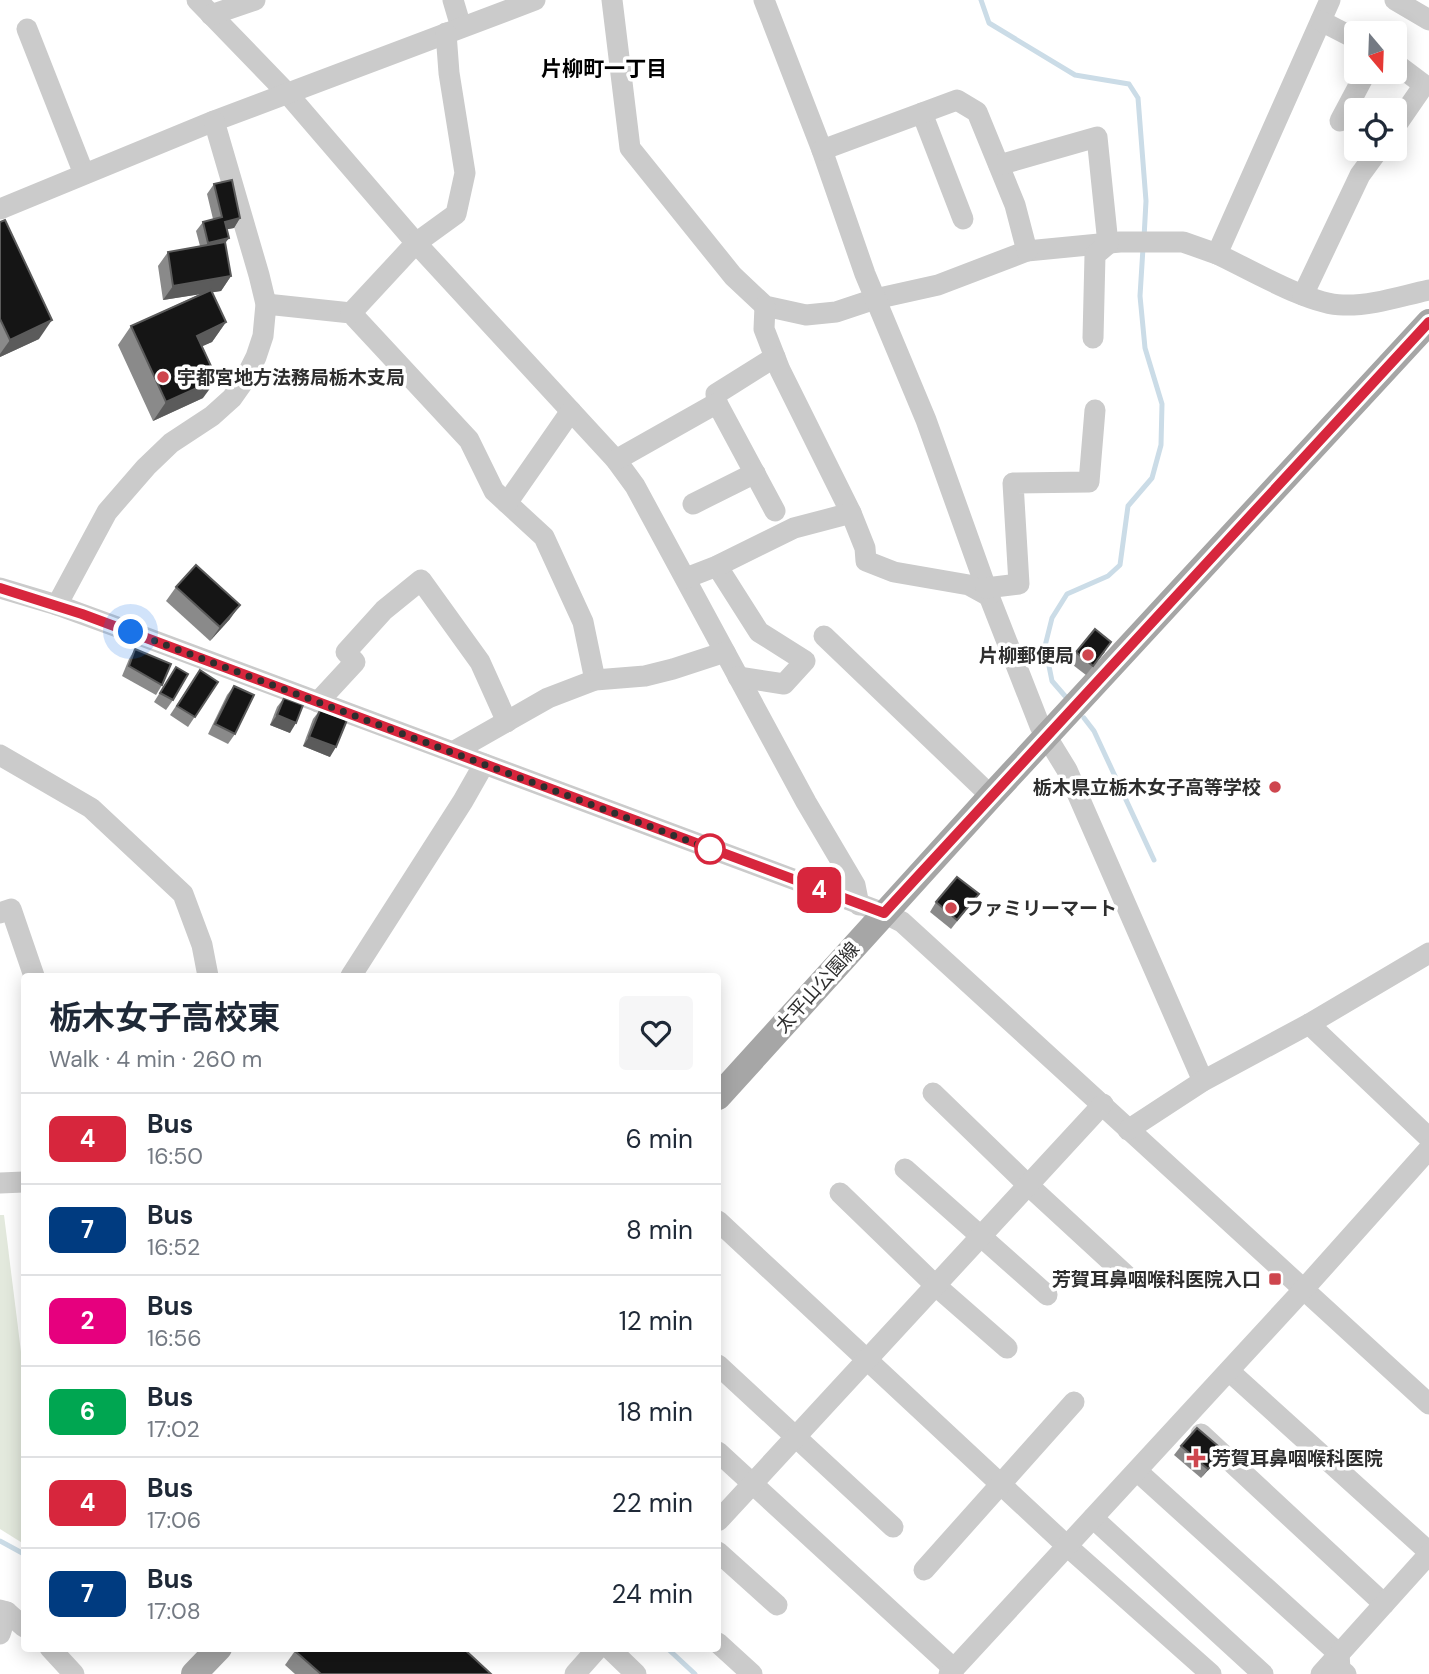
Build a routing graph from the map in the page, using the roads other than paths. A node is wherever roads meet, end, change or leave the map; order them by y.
1 (256, 0) edge
2 (453, 0) edge
3 (535, 0) edge
4 (611, 0) edge
5 (764, 0) edge
6 (1330, 0) edge
7 (1395, 0) edge
8 (204, 7) edge
9 (1429, 20) edge
10 (1321, 21) junction
11 (27, 29) dead end
12 (454, 30) junction
13 (1344, 33) edge
14 (1407, 72) edge
15 (1360, 84) edge
16 (286, 93) junction
17 (1407, 110) edge
18 (922, 113) junction
19 (214, 121) junction
20 (1340, 121) dead end
21 (822, 150) junction
22 (1370, 161) edge
23 (999, 165) junction
24 (84, 174) junction
25 (0, 209) edge
26 (963, 219) dead end
27 (416, 243) junction
28 (1108, 244) junction
29 (1027, 251) junction
30 (1217, 254) junction
31 (1429, 290) edge
32 (1303, 295) junction
33 (874, 299) junction
34 (266, 304) junction
35 (765, 306) junction
36 (351, 313) junction
37 (1429, 322) edge
38 (1093, 338) dead end
39 (775, 357) junction
40 (717, 403) junction
41 (1095, 410) dead end
42 (571, 411) junction
43 (616, 460) junction
44 (755, 473) junction
45 (507, 503) junction
46 (693, 505) dead end
47 (775, 511) dead end
48 (850, 513) junction
49 (717, 566) junction
50 (686, 578) junction
51 (0, 588) edge
52 (988, 592) junction
53 (57, 606) junction
54 (824, 636) dead end
55 (725, 652) junction
56 (738, 677) junction
57 (595, 680) junction
58 (318, 702) junction
59 (507, 722) junction
60 (1046, 739) junction
61 (453, 752) junction
62 (0, 755) edge
63 (484, 764) junction
64 (991, 796) junction
65 (872, 909) junction
66 (0, 913) edge
67 (1429, 954) edge
68 (33, 973) edge
69 (207, 973) edge
70 (353, 973) edge
71 (1309, 1024) junction
72 (1203, 1081) junction
73 (721, 1093) edge
74 (933, 1093) dead end
75 (1103, 1104) junction
76 (1128, 1130) junction
77 (1429, 1138) edge
78 (1429, 1149) edge
79 (905, 1169) dead end
80 (21, 1182) edge
81 (0, 1184) edge
82 (1028, 1185) junction
83 (840, 1193) dead end
84 (721, 1224) edge
85 (980, 1236) junction
86 (1129, 1278) dead end
87 (935, 1285) junction
88 (1303, 1290) junction
89 (1047, 1295) dead end
90 (1007, 1348) dead end
91 (866, 1359) junction
92 (721, 1368) edge
93 (1228, 1371) junction
94 (1074, 1402) dead end
95 (1429, 1404) edge
96 (1185, 1418) junction
97 (795, 1435) junction
98 (721, 1455) edge
99 (1137, 1471) junction
100 (752, 1483) junction
101 (1000, 1485) junction
102 (721, 1518) edge
103 (1093, 1518) junction
104 (892, 1527) dead end
105 (1067, 1546) junction
106 (1429, 1553) edge
107 (721, 1555) edge
108 (924, 1570) dead end
109 (1384, 1604) junction
110 (777, 1605) dead end
111 (4, 1611) edge
112 (21, 1625) edge
113 (0, 1634) edge
114 (721, 1646) edge
115 (54, 1652) edge
116 (215, 1652) edge
117 (594, 1652) edge
118 (613, 1652) edge
119 (1342, 1664) edge
120 (951, 1672) edge
121 (74, 1674) edge
122 (194, 1674) edge
123 (575, 1674) edge
124 (636, 1674) edge
125 (752, 1674) edge
126 (1211, 1674) edge
127 (1263, 1674) edge
128 (1321, 1674) edge

1 - 8 street
2 - 12 street
3 - 12 street
4 - 35 street
5 - 21 street
6 - 10 street
7 - 9 street
8 - 16 street
10 - 13 street
10 - 30 street
11 - 24 street
12 - 16 street
12 - 27 street
14 - 17 street
15 - 20 street
16 - 19 street
16 - 27 street
18 - 21 street
18 - 23 street
18 - 26 street
19 - 24 street
19 - 34 street
21 - 33 street
22 - 32 street
23 - 28 street
23 - 29 street
24 - 25 street
27 - 36 street
27 - 42 street
28 - 29 street
28 - 30 street
28 - 38 street
29 - 33 street
30 - 32 street
31 - 32 street
33 - 35 street
33 - 52 street
34 - 36 street
34 - 53 street
35 - 39 street
36 - 45 street
37 - 60 main road, 太平山公園線
39 - 40 street
39 - 48 street
40 - 43 street
40 - 44 street
41 - 52 street
42 - 43 street
42 - 45 street
43 - 50 street
44 - 46 street
44 - 47 street
45 - 57 street
48 - 49 street
48 - 52 street
49 - 50 street
49 - 56 street
50 - 55 street
51 - 53 street
52 - 60 street
53 - 58 street
54 - 64 street
55 - 56 street
55 - 57 street
56 - 65 street
57 - 59 street
58 - 59 street
58 - 61 street
59 - 61 street
60 - 64 main road, 太平山公園線
60 - 72 street
61 - 63 street
62 - 69 street
63 - 65 street
63 - 70 street
64 - 65 main road, 太平山公園線
65 - 73 main road, 太平山公園線
65 - 75 street
66 - 68 street
67 - 71 street
71 - 72 street
71 - 77 street
72 - 76 street
74 - 82 street
75 - 76 street
75 - 82 street
76 - 88 street
78 - 88 street
79 - 85 street
80 - 81 street
82 - 85 street
82 - 86 street
83 - 87 street
84 - 91 street
85 - 87 street
85 - 89 street
87 - 90 street
87 - 91 street
88 - 93 street
88 - 95 street
91 - 97 street
91 - 101 street
92 - 97 street
93 - 96 street
93 - 106 street
94 - 101 street
96 - 99 street
96 - 109 street
97 - 100 street
97 - 104 street
98 - 100 street
99 - 103 street
99 - 119 street
100 - 102 street
100 - 120 street
101 - 105 street
101 - 108 street
103 - 105 street
103 - 127 street
105 - 120 street
105 - 126 street
106 - 109 street
107 - 110 street
109 - 119 street
111 - 112 street
111 - 113 street
114 - 125 street
115 - 121 street
116 - 122 main road
117 - 123 street
118 - 124 street
119 - 128 street

